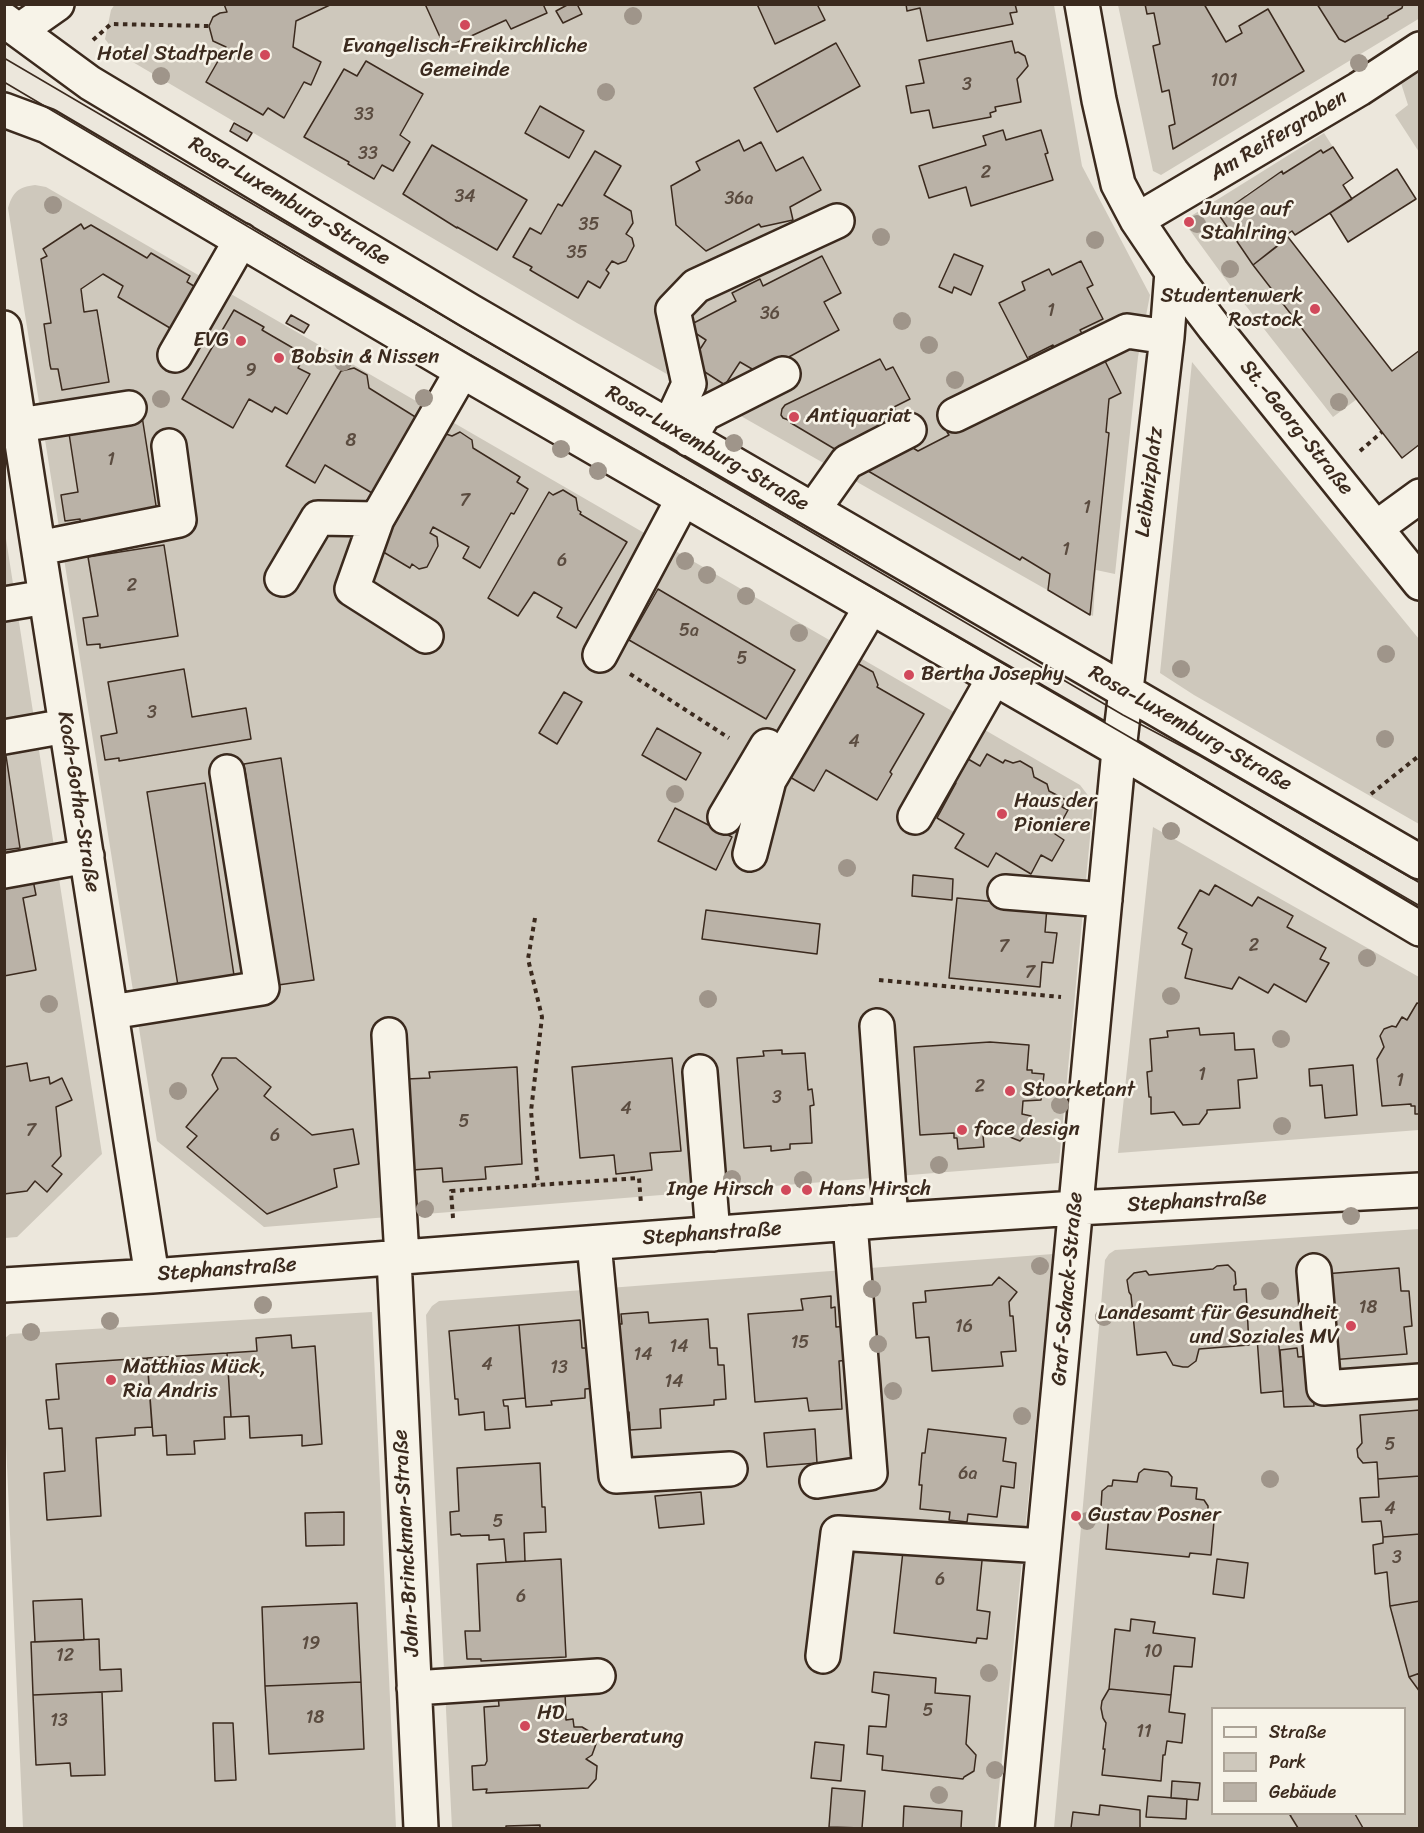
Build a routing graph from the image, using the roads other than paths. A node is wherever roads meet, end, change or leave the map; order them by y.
1 (57, 4) edge
2 (1082, 4) edge
3 (12, 25) edge
4 (1419, 50) edge
5 (4, 110) edge
6 (1137, 220) junction
7 (837, 221) dead end
8 (241, 240) junction
9 (1172, 272) junction
10 (4, 328) edge
11 (1167, 337) junction
12 (175, 355) dead end
13 (7, 365) edge
14 (462, 371) junction
15 (783, 374) dead end
16 (129, 408) dead end
17 (955, 415) dead end
18 (20, 425) junction
19 (909, 430) dead end
20 (679, 433) junction
21 (169, 446) dead end
22 (1419, 496) edge
23 (683, 498) junction
24 (813, 510) junction
25 (377, 519) junction
26 (1376, 528) junction
27 (39, 548) junction
28 (282, 579) dead end
29 (1419, 582) edge
30 (46, 597) junction
31 (863, 603) junction
32 (4, 604) edge
33 (426, 636) dead end
34 (600, 655) road end
35 (994, 678) junction
36 (1126, 692) junction
37 (66, 726) junction
38 (4, 737) edge
39 (1119, 750) junction
40 (227, 772) dead end
41 (725, 817) dead end
42 (915, 818) dead end
43 (750, 855) dead end
44 (87, 856) junction
45 (1419, 862) edge
46 (4, 871) edge
47 (1005, 892) dead end
48 (1105, 900) junction
49 (1419, 929) edge
50 (111, 1012) junction
51 (877, 1026) dead end
52 (389, 1035) dead end
53 (700, 1072) dead end
54 (1419, 1190) edge
55 (1076, 1208) junction
56 (891, 1220) junction
57 (850, 1223) junction
58 (712, 1234) junction
59 (594, 1243) junction
60 (398, 1258) junction
61 (1314, 1271) dead end
62 (152, 1276) junction
63 (4, 1285) edge
64 (1419, 1380) edge
65 (730, 1469) dead end
66 (817, 1481) dead end
67 (1043, 1546) junction
68 (823, 1656) dead end
69 (598, 1676) dead end
70 (414, 1688) junction
71 (421, 1828) edge
72 (1017, 1828) edge

1 - 3 street
2 - 6 street, St.-Georg-Straße
3 - 20 street, Rosa-Luxemburg-Straße
4 - 6 street, Am Reifergraben
5 - 8 street
6 - 9 street, St.-Georg-Straße
7 - 20 street
8 - 12 street
8 - 14 street
9 - 11 street, Leibnizplatz
9 - 26 street, St.-Georg-Straße
10 - 13 street, Koch-Gotha-Straße
11 - 17 street
11 - 36 street, Leibnizplatz
13 - 18 street, Koch-Gotha-Straße
14 - 23 street
14 - 25 street
15 - 20 street
16 - 18 street
18 - 27 street, Koch-Gotha-Straße
19 - 24 street
20 - 24 street, Rosa-Luxemburg-Straße
21 - 27 street
22 - 26 street
23 - 31 street
23 - 34 street
24 - 36 street, Rosa-Luxemburg-Straße
25 - 28 street
25 - 33 street
26 - 29 street, St.-Georg-Straße
27 - 30 street, Koch-Gotha-Straße
30 - 32 street
30 - 37 street, Koch-Gotha-Straße
31 - 35 street
31 - 41 street
31 - 43 street
35 - 39 street
35 - 42 street
36 - 39 street, Leibnizplatz
36 - 45 street, Rosa-Luxemburg-Straße
37 - 38 street
37 - 44 street, Koch-Gotha-Straße
39 - 48 street, Graf-Schack-Straße
39 - 49 street
40 - 50 street
44 - 46 street
44 - 50 street, Koch-Gotha-Straße
47 - 48 street
48 - 55 street, Graf-Schack-Straße
50 - 62 street, Koch-Gotha-Straße
51 - 56 street
52 - 60 street, John-Brinckman-Straße
53 - 58 street
54 - 55 street, Stephanstraße
55 - 56 street, Stephanstraße
55 - 67 street, Graf-Schack-Straße
56 - 57 street, Stephanstraße
57 - 58 street, Stephanstraße
57 - 66 street
58 - 59 street, Stephanstraße
59 - 60 street, Stephanstraße
59 - 65 street
60 - 62 street, Stephanstraße
60 - 70 street, John-Brinckman-Straße
61 - 64 street
62 - 63 street, Stephanstraße
67 - 68 street
67 - 72 street, Graf-Schack-Straße
69 - 70 street
70 - 71 street, John-Brinckman-Straße

